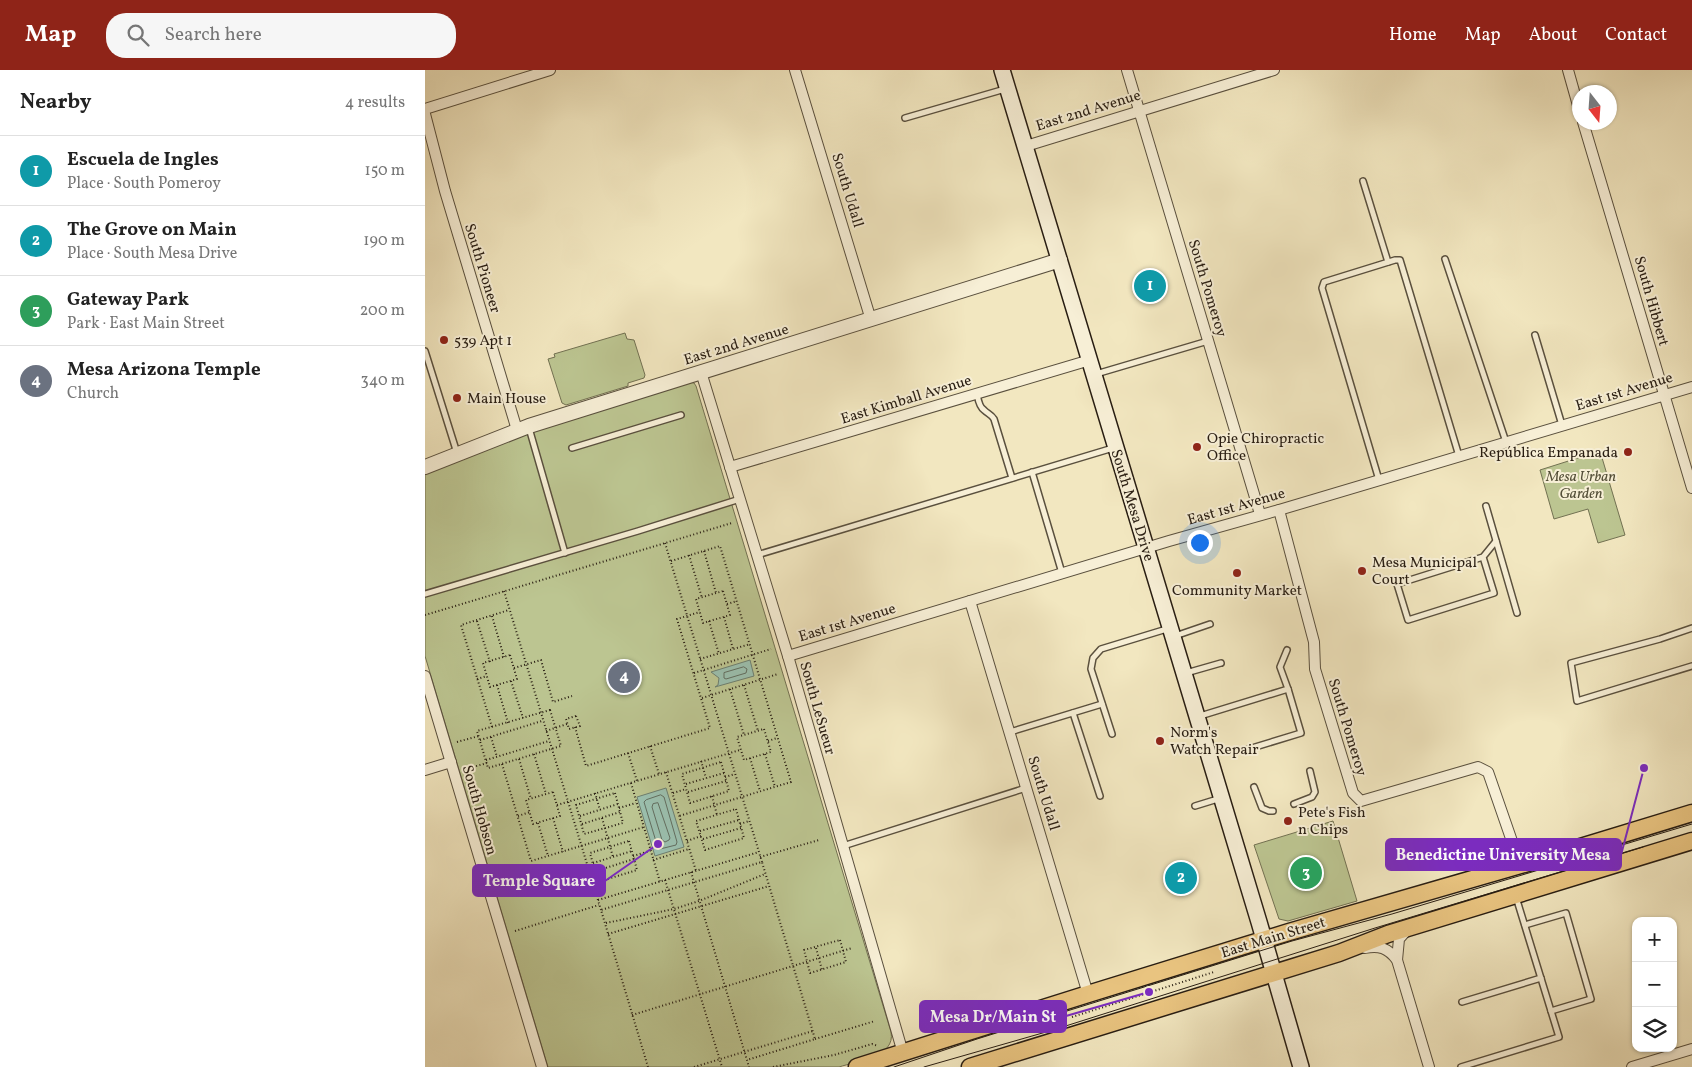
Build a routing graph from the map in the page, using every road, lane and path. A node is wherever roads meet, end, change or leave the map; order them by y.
1 (550, 70) edge
2 (795, 70) edge
3 (1002, 70) edge
4 (1127, 70) edge
5 (1274, 70) edge
6 (1568, 70) edge
7 (1572, 85) edge
8 (1008, 88) junction
9 (425, 108) edge
10 (1139, 111) junction
11 (425, 114) edge
12 (905, 118) dead end
13 (1585, 130) edge
14 (1025, 146) junction
15 (1363, 181) dead end
16 (1445, 259) dead end
17 (1060, 260) junction
18 (1388, 262) junction
19 (871, 320) junction
20 (1535, 336) dead end
21 (1208, 341) junction
22 (425, 351) edge
23 (1092, 367) junction
24 (701, 372) junction
25 (1692, 387) edge
26 (977, 394) junction
27 (1664, 395) junction
28 (681, 415) dead end
29 (1563, 425) junction
30 (523, 428) junction
31 (1506, 442) junction
32 (1116, 447) junction
33 (572, 448) dead end
34 (457, 454) junction
35 (1459, 456) junction
36 (425, 467) edge
37 (730, 467) junction
38 (1032, 472) junction
39 (1012, 478) junction
40 (1379, 480) junction
41 (1692, 488) edge
42 (740, 499) junction
43 (1485, 506) dead end
44 (1279, 510) junction
45 (1260, 514) junction
46 (732, 523) dead end
47 (1496, 542) junction
48 (665, 543) junction
49 (1146, 548) junction
50 (704, 551) junction
51 (565, 552) junction
52 (689, 555) junction
53 (757, 555) junction
54 (1483, 557) junction
55 (671, 561) junction
56 (1062, 573) junction
57 (504, 591) junction
58 (716, 593) junction
59 (425, 594) edge
60 (702, 598) junction
61 (737, 601) junction
62 (970, 601) junction
63 (727, 604) junction
64 (510, 610) junction
65 (700, 612) junction
66 (1517, 613) dead end
67 (425, 615) edge
68 (492, 615) junction
69 (687, 616) junction
70 (724, 617) junction
71 (477, 620) junction
72 (709, 621) junction
73 (1210, 624) dead end
74 (1692, 628) edge
75 (1172, 632) junction
76 (750, 644) junction
77 (733, 650) junction
78 (771, 650) dead end
79 (1287, 650) dead end
80 (719, 654) junction
81 (753, 655) junction
82 (788, 656) junction
83 (504, 657) junction
84 (700, 659) junction
85 (489, 662) junction
86 (1221, 662) dead end
87 (526, 664) junction
88 (1692, 666) edge
89 (514, 668) junction
90 (704, 670) junction
91 (694, 673) junction
92 (778, 674) dead end
93 (1184, 674) junction
94 (425, 676) edge
95 (487, 676) junction
96 (477, 679) junction
97 (761, 680) junction
98 (511, 681) junction
99 (744, 684) junction
100 (497, 685) junction
101 (730, 689) junction
102 (1288, 689) junction
103 (711, 695) junction
104 (572, 696) dead end
105 (701, 698) junction
106 (1102, 704) junction
107 (541, 713) junction
108 (1073, 713) junction
109 (1197, 717) junction
110 (523, 718) junction
111 (543, 721) junction
112 (508, 723) junction
113 (567, 724) junction
114 (492, 727) junction
115 (575, 727) junction
116 (555, 728) junction
117 (546, 731) junction
118 (758, 731) junction
119 (1010, 732) junction
120 (1112, 734) dead end
121 (744, 735) junction
122 (479, 736) junction
123 (491, 737) junction
124 (778, 738) junction
125 (480, 740) junction
126 (549, 741) junction
127 (767, 741) junction
128 (457, 742) dead end
129 (651, 746) junction
130 (552, 748) junction
131 (741, 750) junction
132 (1242, 751) dead end
133 (628, 753) junction
134 (729, 753) junction
135 (534, 754) junction
136 (765, 754) junction
137 (497, 757) junction
138 (750, 758) junction
139 (519, 759) junction
140 (486, 761) junction
141 (451, 762) junction
142 (701, 762) junction
143 (503, 764) junction
144 (703, 767) junction
145 (466, 769) dead end
146 (425, 770) edge
147 (1310, 771) dead end
148 (666, 772) junction
149 (724, 773) junction
150 (659, 774) junction
151 (735, 774) junction
152 (706, 778) junction
153 (726, 779) junction
154 (637, 781) junction
155 (631, 783) junction
156 (685, 784) junction
157 (775, 787) junction
158 (1254, 787) dead end
159 (1027, 788) junction
160 (686, 789) junction
161 (760, 791) junction
162 (687, 792) junction
163 (595, 793) junction
164 (673, 793) junction
165 (546, 794) junction
166 (712, 796) junction
167 (1100, 796) dead end
168 (742, 797) junction
169 (1221, 797) junction
170 (531, 799) junction
171 (596, 799) junction
172 (568, 802) junction
173 (637, 803) junction
174 (618, 804) junction
175 (1294, 804) dead end
176 (557, 805) junction
177 (714, 805) junction
178 (1195, 806) dead end
179 (619, 808) junction
180 (600, 810) junction
181 (1273, 811) dead end
182 (530, 812) junction
183 (620, 812) junction
184 (1692, 813) edge
185 (717, 815) junction
186 (518, 816) junction
187 (679, 816) junction
188 (553, 818) junction
189 (579, 818) junction
190 (602, 818) junction
191 (739, 820) junction
192 (574, 821) junction
193 (749, 821) junction
194 (538, 822) junction
195 (581, 824) junction
196 (740, 824) junction
197 (644, 827) junction
198 (605, 828) junction
199 (741, 828) junction
200 (699, 831) junction
201 (608, 838) junction
202 (701, 838) junction
203 (687, 840) junction
204 (819, 840) dead end
205 (1692, 841) edge
206 (581, 846) junction
207 (843, 846) junction
208 (611, 847) junction
209 (1514, 847) junction
210 (689, 849) junction
211 (632, 851) junction
212 (651, 851) junction
213 (563, 852) junction
214 (759, 852) junction
215 (548, 856) junction
216 (613, 857) junction
217 (760, 857) junction
218 (634, 858) junction
219 (653, 860) junction
220 (1538, 860) junction
221 (762, 862) junction
222 (593, 863) junction
223 (588, 869) junction
224 (594, 869) junction
225 (696, 871) junction
226 (691, 872) junction
227 (1498, 872) junction
228 (765, 874) junction
229 (665, 880) junction
230 (660, 882) junction
231 (693, 882) junction
232 (769, 886) junction
233 (668, 890) junction
234 (1516, 895) junction
235 (598, 900) junction
236 (699, 901) junction
237 (599, 905) junction
238 (701, 906) junction
239 (674, 909) junction
240 (601, 910) junction
241 (675, 914) junction
242 (605, 923) junction
243 (1525, 925) junction
244 (1411, 927) junction
245 (515, 931) dead end
246 (608, 934) junction
247 (1264, 940) junction
248 (816, 947) junction
249 (852, 948) dead end
250 (843, 951) junction
251 (1339, 953) junction
252 (819, 958) junction
253 (1397, 960) junction
254 (807, 962) junction
255 (793, 966) junction
256 (822, 970) junction
257 (1214, 972) dead end
258 (1273, 973) junction
259 (1541, 978) junction
260 (725, 987) junction
261 (700, 994) junction
262 (1088, 994) junction
263 (1462, 1002) dead end
264 (1551, 1011) junction
265 (632, 1015) junction
266 (1072, 1017) dead end
267 (875, 1021) dead end
268 (813, 1031) junction
269 (815, 1039) junction
270 (883, 1048) dead end
271 (1692, 1049) edge
272 (744, 1052) junction
273 (903, 1052) junction
274 (719, 1059) junction
275 (747, 1060) junction
276 (542, 1067) edge
277 (648, 1067) edge
278 (693, 1067) edge
279 (722, 1067) edge
280 (749, 1067) edge
281 (773, 1067) edge
282 (857, 1067) edge
283 (969, 1067) edge
284 (1301, 1067) edge
285 (1429, 1067) edge
286 (1461, 1067) edge
287 (1632, 1067) edge

1 - 9 street
2 - 19 street, South Udall
3 - 8 main road, South Mesa Drive
4 - 10 street, South Pomeroy
5 - 10 street, East 2nd Avenue
6 - 7 street
8 - 12 lane
8 - 14 main road, South Mesa Drive
10 - 14 street, East 2nd Avenue
10 - 21 street, South Pomeroy
11 - 30 street, South Pioneer
13 - 27 street, South Hibbert
14 - 17 main road, South Mesa Drive
15 - 18 lane
16 - 31 lane
17 - 19 street, East 2nd Avenue
17 - 23 main road, South Mesa Drive
18 - 35 lane
18 - 40 lane
19 - 24 street, East 2nd Avenue
20 - 29 lane
21 - 23 lane
21 - 45 street, South Pomeroy
22 - 34 lane
23 - 26 street, East Kimball Avenue
23 - 32 main road, South Mesa Drive
24 - 30 street, East 2nd Avenue
24 - 37 street, South LeSueur
25 - 27 street, East 1st Avenue
26 - 37 street, East Kimball Avenue
26 - 39 lane
27 - 29 street, East 1st Avenue
27 - 41 street, South Hibbert
28 - 33 lane
29 - 31 street, East 1st Avenue
30 - 34 street, East 2nd Avenue
30 - 51 lane
31 - 35 street, East 1st Avenue
32 - 38 lane
32 - 49 main road, South Mesa Drive
34 - 36 street, East 2nd Avenue
35 - 40 street, East 1st Avenue
37 - 42 street, South LeSueur
38 - 39 lane
38 - 56 lane
39 - 53 lane
40 - 44 street, East 1st Avenue
42 - 51 lane
42 - 53 street, South LeSueur
43 - 47 lane
44 - 45 street, East 1st Avenue
44 - 209 street, South Pomeroy
45 - 49 street, East 1st Avenue
46 - 48 path
47 - 54 lane
47 - 66 lane
48 - 55 path
48 - 57 path
49 - 56 street, East 1st Avenue
49 - 75 main road, South Mesa Drive
50 - 52 path
50 - 58 path
50 - 61 path
51 - 59 lane
52 - 55 path
52 - 60 path
53 - 82 street, South LeSueur
54 - 54 lane
55 - 69 path
56 - 62 street, East 1st Avenue
57 - 64 path
57 - 67 path
58 - 60 path
58 - 63 path
60 - 65 path
61 - 63 path
61 - 76 path
62 - 82 street, East 1st Avenue
62 - 119 street, South Udall
63 - 70 path
64 - 68 path
64 - 87 path
65 - 69 path
65 - 72 path
68 - 71 path
68 - 83 path
69 - 84 path
69 - 91 path
70 - 72 path
70 - 77 path
71 - 85 path
71 - 96 path
72 - 80 path
73 - 75 lane
74 - 88 lane
75 - 93 main road, South Mesa Drive
75 - 106 lane
76 - 77 path
76 - 81 path
77 - 80 path
78 - 81 path
79 - 102 lane
80 - 84 path
81 - 90 path
81 - 97 path
82 - 207 street, South LeSueur
83 - 85 path
83 - 89 path
84 - 90 path
85 - 95 path
86 - 93 lane
87 - 89 path
87 - 104 path
87 - 107 path
89 - 98 path
90 - 91 path
90 - 103 path
91 - 105 path
92 - 97 path
93 - 109 main road, South Mesa Drive
94 - 141 street, South Hobson
95 - 96 path
95 - 100 path
96 - 114 path
97 - 99 path
97 - 124 path
98 - 100 path
98 - 110 path
99 - 101 path
99 - 118 path
100 - 112 path
101 - 103 path
101 - 121 path
102 - 109 lane
102 - 132 lane
103 - 105 path
103 - 134 path
105 - 129 path
106 - 108 lane
106 - 120 lane
107 - 110 path
107 - 111 path
107 - 116 path
108 - 119 lane
108 - 167 lane
109 - 169 main road, South Mesa Drive
110 - 112 path
111 - 117 path
111 - 123 path
112 - 114 path
113 - 115 path
113 - 115 path
113 - 116 path
114 - 122 path
115 - 133 path
116 - 117 path
116 - 130 path
117 - 126 path
118 - 121 path
118 - 127 path
119 - 159 street, South Udall
121 - 131 path
122 - 125 path
122 - 128 path
123 - 125 path
123 - 137 path
124 - 127 path
124 - 157 path
125 - 140 path
126 - 130 path
126 - 137 path
127 - 136 path
129 - 133 path
129 - 150 path
130 - 135 path
130 - 172 path
131 - 134 path
131 - 138 path
133 - 154 path
134 - 142 path
134 - 151 path
135 - 139 path
135 - 165 path
136 - 138 path
136 - 157 path
137 - 140 path
138 - 161 path
139 - 143 path
139 - 170 path
140 - 143 path
140 - 145 path
141 - 146 street
141 - 276 street, South Hobson
142 - 144 path
142 - 148 path
143 - 186 path
144 - 149 path
144 - 152 path
144 - 156 path
147 - 175 lane
148 - 150 path
148 - 164 path
149 - 152 path
149 - 153 path
150 - 154 path
151 - 153 path
151 - 168 path
152 - 156 path
153 - 162 path
153 - 166 path
154 - 155 path
155 - 163 path
155 - 173 path
156 - 160 path
157 - 161 path
158 - 181 lane
159 - 207 lane
159 - 262 street, South Udall
160 - 162 path
160 - 164 path
161 - 168 path
162 - 166 path
163 - 171 path
163 - 172 path
164 - 187 path
165 - 170 path
165 - 176 path
166 - 177 path
168 - 177 path
168 - 193 path
169 - 178 lane
169 - 247 main road, South Mesa Drive
170 - 182 path
171 - 174 path
171 - 180 path
171 - 189 path
172 - 176 path
172 - 192 path
173 - 179 path
173 - 197 path
174 - 179 path
174 - 180 path
176 - 188 path
177 - 185 path
177 - 187 path
179 - 183 path
180 - 189 path
182 - 186 path
182 - 194 path
183 - 190 path
183 - 198 path
184 - 220 main road, East Main Street
185 - 191 path
185 - 200 path
186 - 215 path
187 - 203 path
188 - 194 path
188 - 213 path
189 - 192 path
189 - 195 path
190 - 195 path
190 - 198 path
191 - 196 path
191 - 200 path
192 - 206 path
193 - 196 path
193 - 214 path
194 - 215 path
195 - 198 path
196 - 199 path
197 - 201 path
197 - 212 path
198 - 201 path
199 - 202 path
199 - 202 path
200 - 202 path
201 - 206 path
201 - 208 path
202 - 203 path
203 - 210 path
204 - 217 path
205 - 234 main road
206 - 213 path
206 - 223 path
207 - 273 street, South LeSueur
208 - 211 path
208 - 216 path
208 - 222 path
209 - 220 street
209 - 227 street
210 - 219 path
210 - 225 path
211 - 216 path
211 - 218 path
212 - 218 path
212 - 219 path
213 - 215 path
214 - 217 path
214 - 225 path
216 - 222 path
217 - 221 path
218 - 224 path
218 - 224 path
219 - 230 path
220 - 227 main road, East Main Street
221 - 228 path
221 - 231 path
222 - 224 path
223 - 224 path
223 - 235 path
225 - 226 path
226 - 229 path
226 - 231 path
227 - 247 main road, East Main Street
228 - 232 path
228 - 236 path
229 - 230 path
229 - 233 path
230 - 235 path
231 - 233 path
231 - 236 path
232 - 238 path
232 - 255 path
233 - 239 path
233 - 240 path
234 - 243 lane
234 - 244 main road
235 - 237 path
236 - 238 path
236 - 239 path
237 - 240 path
237 - 245 path
238 - 241 path
238 - 260 path
239 - 241 path
239 - 242 path
240 - 242 path
241 - 246 path
241 - 261 path
242 - 246 path
243 - 259 lane
243 - 264 lane
244 - 251 main road
244 - 253 street
246 - 265 path
247 - 258 main road, South Mesa Drive
247 - 262 main road, East Main Street
248 - 250 path
248 - 252 path
248 - 254 path
249 - 250 path
250 - 252 path
250 - 256 path
251 - 253 street
251 - 258 main road
252 - 254 path
252 - 256 path
253 - 285 street
254 - 255 path
254 - 256 path
255 - 260 path
255 - 268 path
257 - 266 path
258 - 283 main road
258 - 284 main road, South Mesa Drive
259 - 263 lane
259 - 264 lane
260 - 261 path
260 - 272 path
261 - 265 path
261 - 274 path
262 - 273 main road, East Main Street
264 - 286 lane
265 - 277 path
267 - 269 path
268 - 269 path
268 - 272 path
269 - 275 path
270 - 281 path
271 - 287 street
272 - 274 path
272 - 275 path
273 - 282 main road, East Main Street
274 - 278 path
274 - 279 path
275 - 280 path

